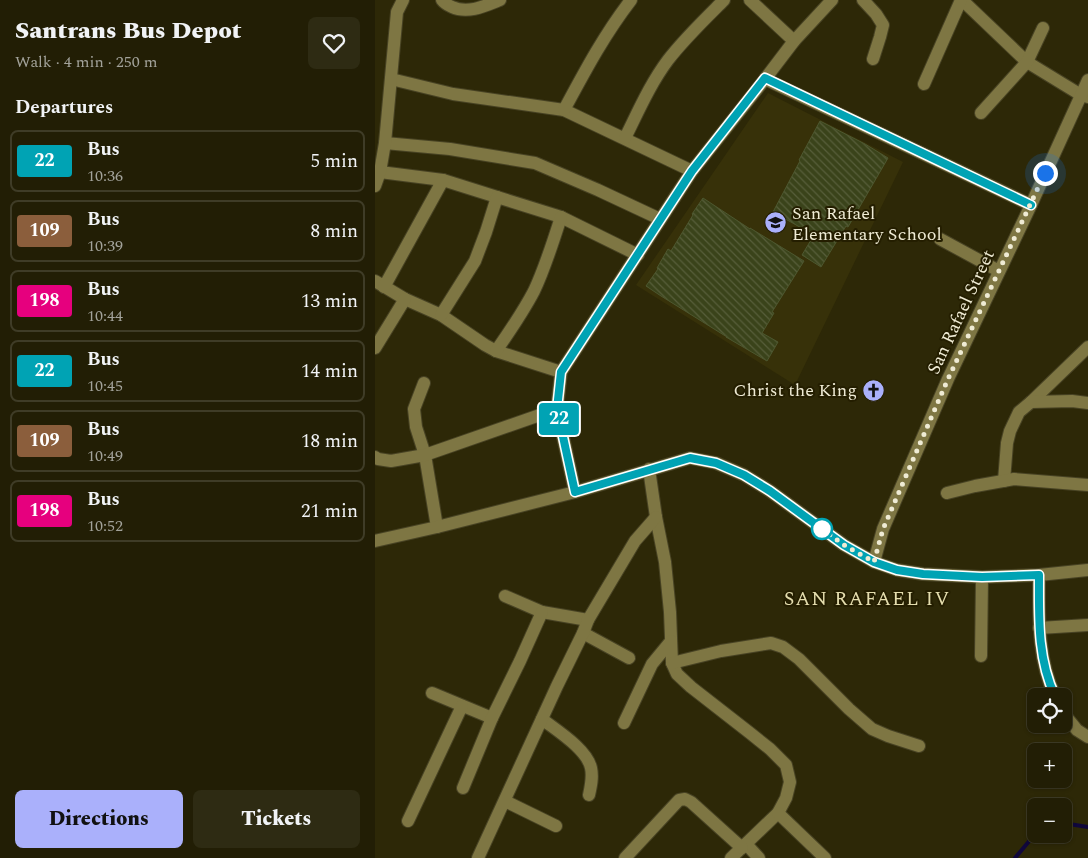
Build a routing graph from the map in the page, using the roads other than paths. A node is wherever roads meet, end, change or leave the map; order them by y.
1 (403, 0) edge
2 (442, 0) edge
3 (500, 0) edge
4 (631, 0) edge
5 (723, 0) edge
6 (750, 0) edge
7 (832, 0) edge
8 (863, 0) edge
9 (961, 0) edge
10 (1043, 28) dead end
11 (794, 41) junction
12 (873, 59) dead end
13 (1027, 62) junction
14 (765, 78) junction
15 (391, 79) junction
16 (1088, 80) edge
17 (924, 84) dead end
18 (1085, 96) edge
19 (563, 110) junction
20 (981, 113) dead end
21 (625, 138) junction
22 (385, 143) junction
23 (692, 171) junction
24 (380, 172) junction
25 (443, 180) junction
26 (375, 186) edge
27 (497, 197) junction
28 (1031, 205) junction
29 (561, 217) junction
30 (661, 219) junction
31 (940, 239) dead end
32 (637, 255) junction
33 (999, 271) junction
34 (379, 284) edge
35 (405, 299) junction
36 (441, 315) junction
37 (1088, 347) edge
38 (375, 348) edge
39 (497, 351) junction
40 (561, 372) junction
41 (423, 383) dead end
42 (1031, 402) junction
43 (1088, 403) edge
44 (557, 409) junction
45 (425, 455) junction
46 (375, 457) edge
47 (649, 469) junction
48 (1004, 481) junction
49 (1088, 485) edge
50 (575, 492) junction
51 (947, 493) dead end
52 (656, 517) junction
53 (437, 527) junction
54 (375, 541) edge
55 (874, 562) junction
56 (1088, 570) edge
57 (1039, 575) junction
58 (982, 577) junction
59 (505, 596) dead end
60 (542, 612) junction
61 (588, 620) junction
62 (1039, 628) junction
63 (1087, 628) edge
64 (583, 633) junction
65 (671, 641) junction
66 (981, 656) dead end
67 (629, 658) dead end
68 (672, 664) junction
69 (1051, 688) edge
70 (432, 693) dead end
71 (462, 706) junction
72 (492, 718) junction
73 (542, 719) junction
74 (624, 723) dead end
75 (1072, 724) edge
76 (1088, 737) edge
77 (919, 746) dead end
78 (463, 788) dead end
79 (589, 795) dead end
80 (505, 801) junction
81 (777, 813) junction
82 (408, 821) dead end
83 (556, 826) dead end
84 (744, 846) junction
85 (629, 853) edge
86 (478, 858) edge
87 (642, 858) edge
88 (731, 858) edge
89 (759, 858) edge
90 (825, 858) edge

1 - 15 street
2 - 3 street
4 - 19 street
5 - 21 street
6 - 11 street
7 - 11 street
8 - 12 street
9 - 13 street
9 - 17 street
10 - 13 street
11 - 14 street
13 - 18 street
13 - 20 street
14 - 23 street
14 - 28 street
15 - 19 street
15 - 22 street
16 - 18 street, San Rafael Street
18 - 28 street, San Rafael Street
19 - 21 street
21 - 23 street
22 - 24 street
22 - 30 street
23 - 30 street
24 - 25 street
24 - 26 street
25 - 27 street
25 - 34 street
27 - 29 street
27 - 36 street
28 - 33 street, San Rafael Street
29 - 32 street
29 - 39 street
30 - 32 street
31 - 33 street
32 - 40 street
33 - 55 street, San Rafael Street
34 - 35 street
35 - 36 street
35 - 38 street
36 - 39 street
37 - 42 street
39 - 40 street
40 - 44 street
41 - 45 street
42 - 43 street
42 - 48 street
44 - 45 street
44 - 50 street
45 - 46 street
45 - 53 street
47 - 50 street
47 - 52 street
47 - 55 street
48 - 49 street
48 - 51 street
50 - 53 street
52 - 61 street
52 - 65 street
53 - 54 street
55 - 58 street
56 - 57 street
57 - 58 street
57 - 62 street
58 - 66 street
59 - 60 street
60 - 61 street
60 - 72 street
61 - 64 street
62 - 63 street
62 - 69 street
64 - 67 street
64 - 73 street
65 - 68 street
65 - 74 street
68 - 77 street
68 - 81 street
70 - 71 street
71 - 72 street
71 - 82 street
72 - 78 street
73 - 79 street
73 - 80 street
75 - 76 street
80 - 83 street
80 - 86 street
81 - 84 street
81 - 90 street
84 - 85 street
84 - 88 street
84 - 89 street
85 - 87 street

